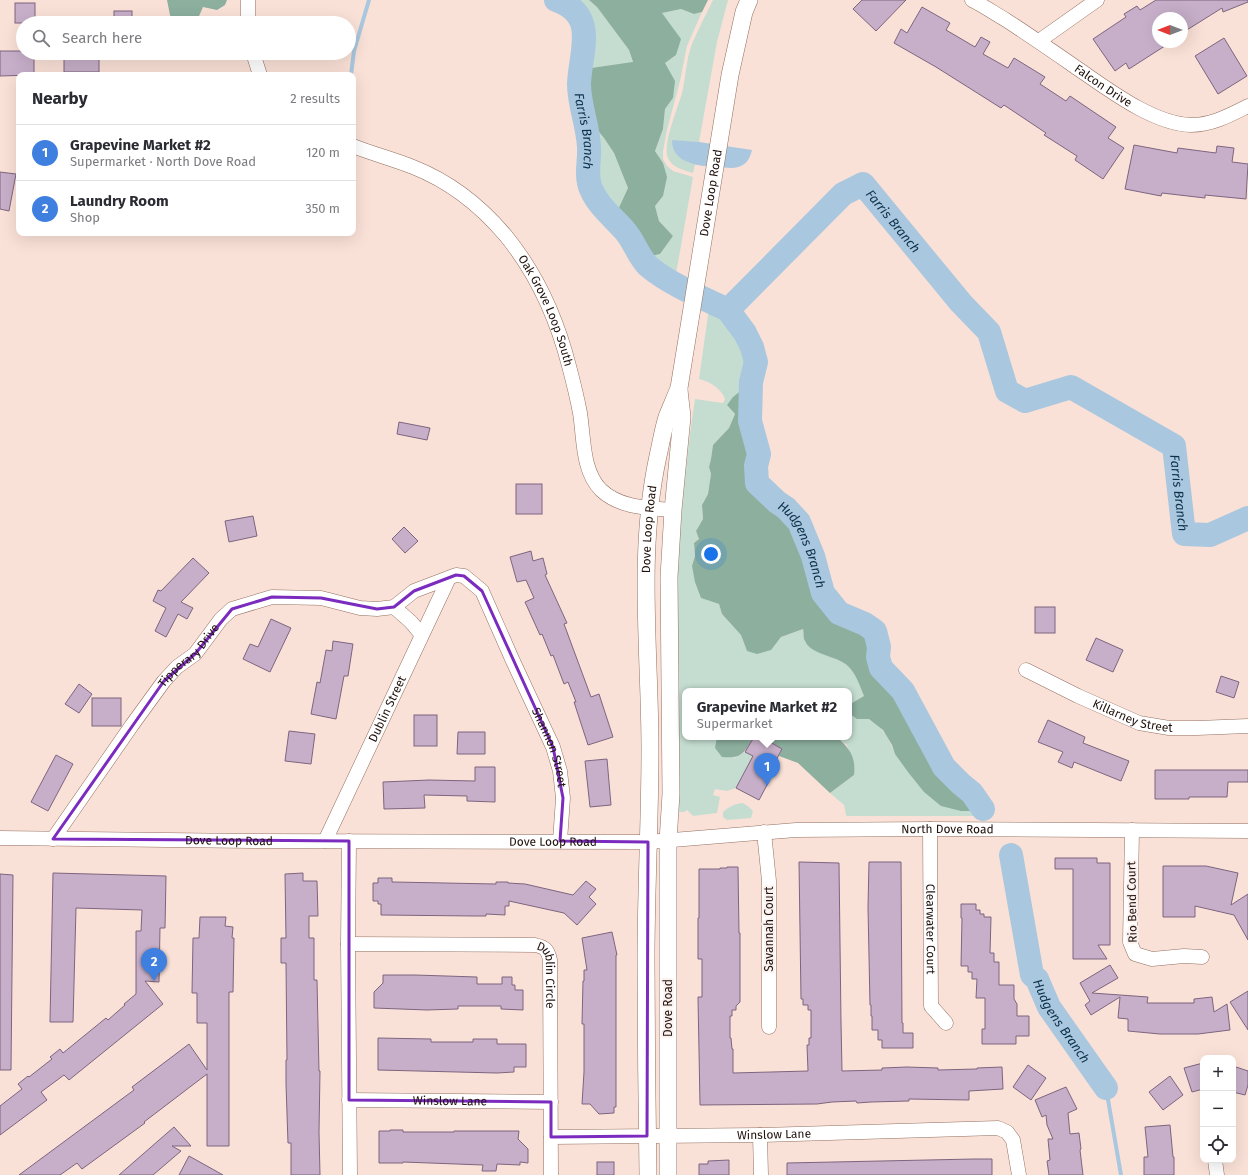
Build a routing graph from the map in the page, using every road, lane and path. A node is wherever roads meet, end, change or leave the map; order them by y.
1 (248, 0) edge
2 (749, 0) edge
3 (972, 0) edge
4 (1097, 0) edge
5 (248, 16) edge
6 (1039, 41) junction
7 (255, 60) edge
8 (259, 72) edge
9 (1248, 106) edge
10 (356, 147) edge
11 (679, 388) junction
12 (650, 508) junction
13 (672, 510) junction
14 (449, 578) junction
15 (394, 607) junction
16 (421, 634) junction
17 (1026, 670) dead end
18 (1248, 726) edge
19 (930, 829) junction
20 (1132, 830) junction
21 (1248, 831) edge
22 (764, 832) junction
23 (0, 838) edge
24 (53, 839) junction
25 (326, 840) junction
26 (349, 840) junction
27 (668, 840) junction
28 (560, 842) junction
29 (648, 842) junction
30 (348, 944) junction
31 (1202, 957) dead end
32 (946, 1023) dead end
33 (769, 1027) dead end
34 (349, 1100) junction
35 (551, 1102) junction
36 (668, 1135) junction
37 (760, 1135) junction
38 (647, 1136) junction
39 (551, 1137) junction
40 (1215, 1163) edge
41 (350, 1175) edge
42 (551, 1175) edge
43 (648, 1175) edge
44 (668, 1175) edge
45 (761, 1175) edge
46 (1019, 1175) edge
47 (1217, 1175) edge

1 - 5 street
2 - 11 main road, Dove Loop Road
3 - 6 street, Falcon Drive
4 - 6 street
6 - 9 street, Falcon Drive
7 - 8 street
10 - 12 street, Oak Grove Loop South
11 - 12 main road, Dove Loop Road
11 - 13 main road, Dove Loop Road
12 - 13 street, Oak Grove Loop South
12 - 29 main road, Dove Loop Road
13 - 27 main road, Dove Loop Road
14 - 15 street
14 - 16 street, Dublin Street
14 - 28 street, Shannon Street
15 - 16 street
15 - 24 street, Tipperary Drive
16 - 25 street, Dublin Street
17 - 18 street, Killarney Street
19 - 20 street, North Dove Road
19 - 22 street, North Dove Road
19 - 32 street, Clearwater Court
20 - 21 street, North Dove Road
20 - 31 street, Rio Bend Court
22 - 27 street, North Dove Road
22 - 33 street, Savannah Court
23 - 24 street, Dove Loop Road
24 - 25 street, Dove Loop Road
25 - 26 street, Dove Loop Road
26 - 28 street, Dove Loop Road
26 - 30 street
27 - 29 street, North Dove Road
27 - 36 main road, Dove Road
28 - 29 street, Dove Loop Road
29 - 38 main road, Dove Road
30 - 34 street
30 - 35 street, Dublin Circle
34 - 35 street, Winslow Lane
34 - 41 street
35 - 39 street, Dublin Circle
36 - 37 street, Winslow Lane
36 - 38 street, Winslow Lane
36 - 44 main road, Dove Road
37 - 45 street
37 - 46 street, Winslow Lane
38 - 39 street, Winslow Lane
38 - 43 main road, Dove Road
39 - 42 street, Dublin Circle
40 - 47 street

